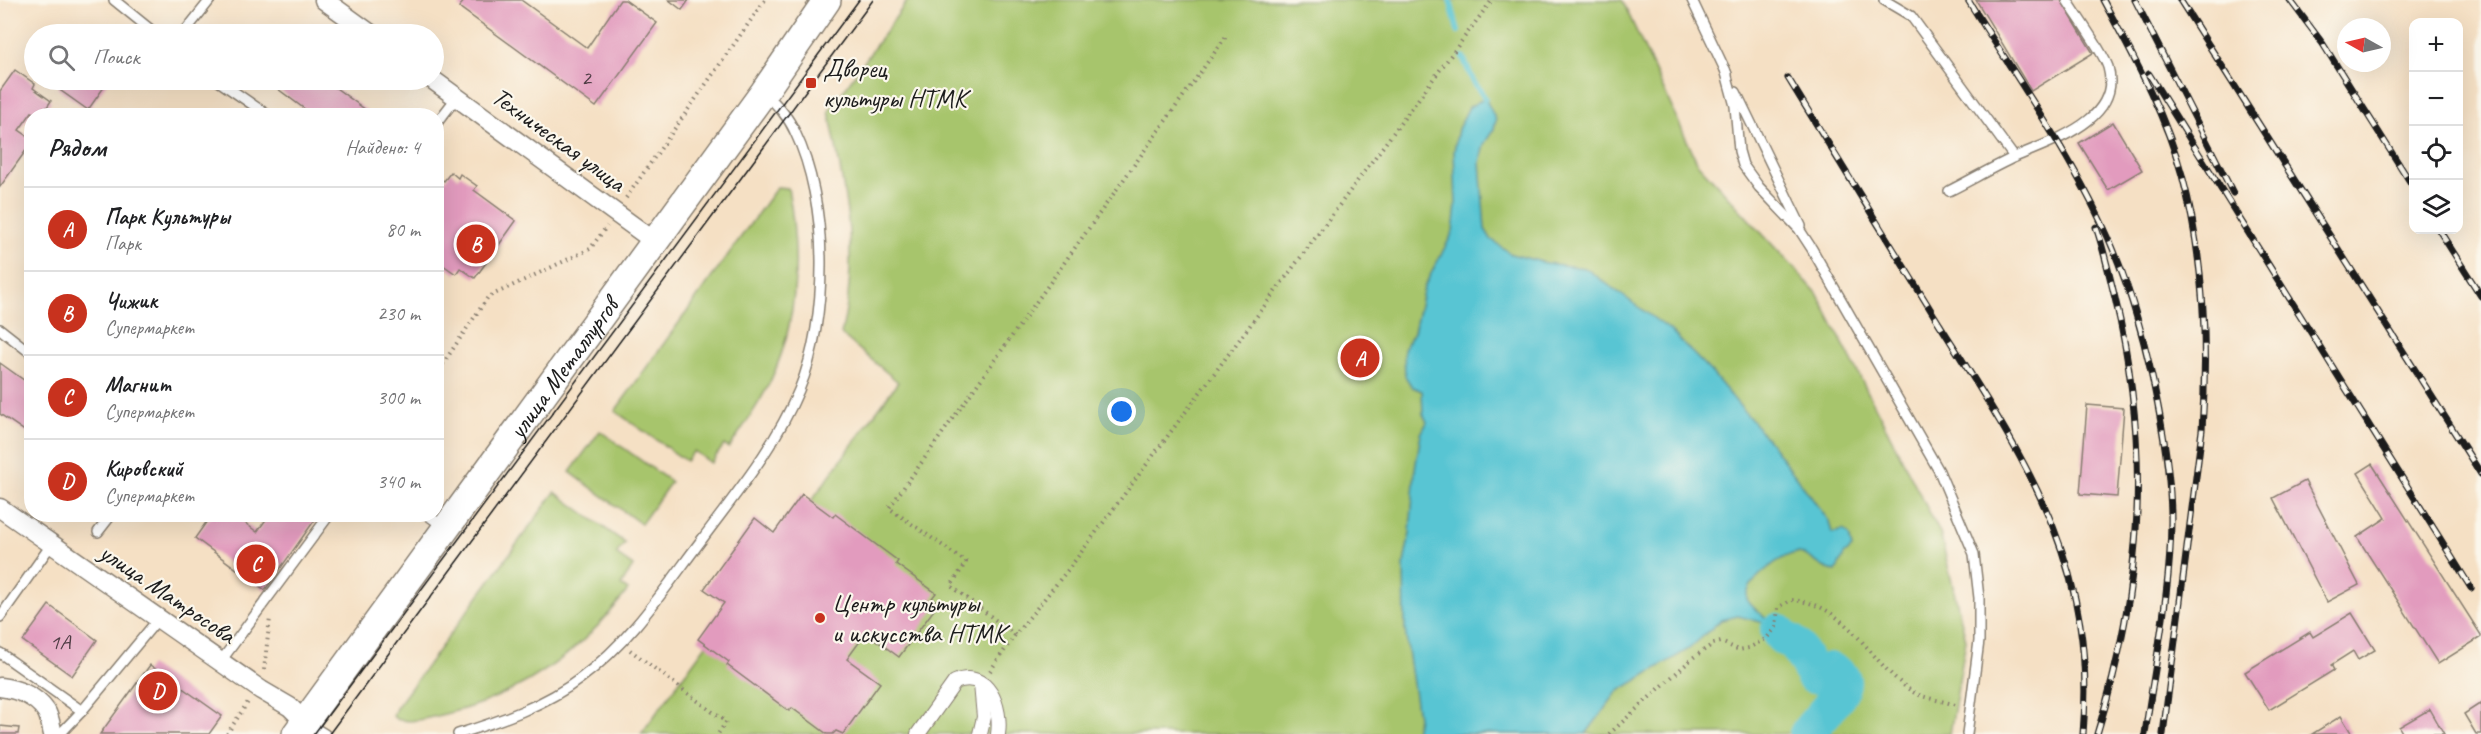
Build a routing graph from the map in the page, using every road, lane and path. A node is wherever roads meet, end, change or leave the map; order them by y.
1 (114, 0) edge
2 (210, 0) edge
3 (324, 0) edge
4 (827, 0) edge
5 (1492, 0) edge
6 (1692, 0) edge
7 (1884, 0) edge
8 (2067, 0) edge
9 (144, 24) edge
10 (191, 24) edge
11 (357, 24) edge
12 (1227, 35) dead end
13 (1725, 69) junction
14 (444, 88) edge
15 (232, 90) edge
16 (764, 92) junction
17 (457, 97) junction
18 (258, 108) edge
19 (444, 114) edge
20 (2014, 158) junction
21 (1949, 191) dead end
22 (654, 241) junction
23 (1812, 249) junction
24 (0, 329) edge
25 (24, 348) edge
26 (0, 508) edge
27 (444, 512) edge
28 (106, 522) edge
29 (324, 522) edge
30 (436, 522) edge
31 (98, 532) dead end
32 (51, 545) junction
33 (271, 613) dead end
34 (0, 617) edge
35 (159, 618) junction
36 (1015, 635) junction
37 (621, 644) junction
38 (0, 653) edge
39 (221, 661) junction
40 (981, 684) junction
41 (0, 687) edge
42 (261, 690) junction
43 (1970, 710) junction
44 (82, 711) junction
45 (309, 730) edge
46 (53, 734) edge
47 (60, 734) edge
48 (227, 734) edge
49 (458, 734) edge
50 (718, 734) edge
51 (918, 734) edge
52 (980, 734) edge
53 (998, 734) edge
54 (1609, 734) edge
55 (1967, 734) edge

1 - 9 lane
2 - 10 lane
3 - 11 street
4 - 16 main road, улица Металлургов
5 - 36 path
6 - 13 lane
7 - 20 lane
8 - 20 lane
12 - 36 path
13 - 23 lane
13 - 23 lane
14 - 17 street, Техническая улица
15 - 18 lane
16 - 22 main road, улица Металлургов
16 - 37 lane
17 - 19 lane
17 - 22 street, Техническая улица
20 - 21 lane
22 - 27 main road, улица Металлургов
23 - 43 lane
24 - 25 lane
26 - 32 street, улица Матросова
28 - 31 lane
29 - 39 lane
30 - 45 main road, улица Металлургов
32 - 34 lane
32 - 35 street, улица Матросова
33 - 42 path
35 - 39 street, улица Матросова
35 - 44 lane
36 - 40 path
37 - 49 lane
37 - 50 path
38 - 44 lane
39 - 42 street, улица Матросова
40 - 51 street
40 - 52 street
40 - 53 street
41 - 46 street
42 - 45 street, улица Матросова
42 - 48 path
43 - 54 path
43 - 55 lane
44 - 47 lane

